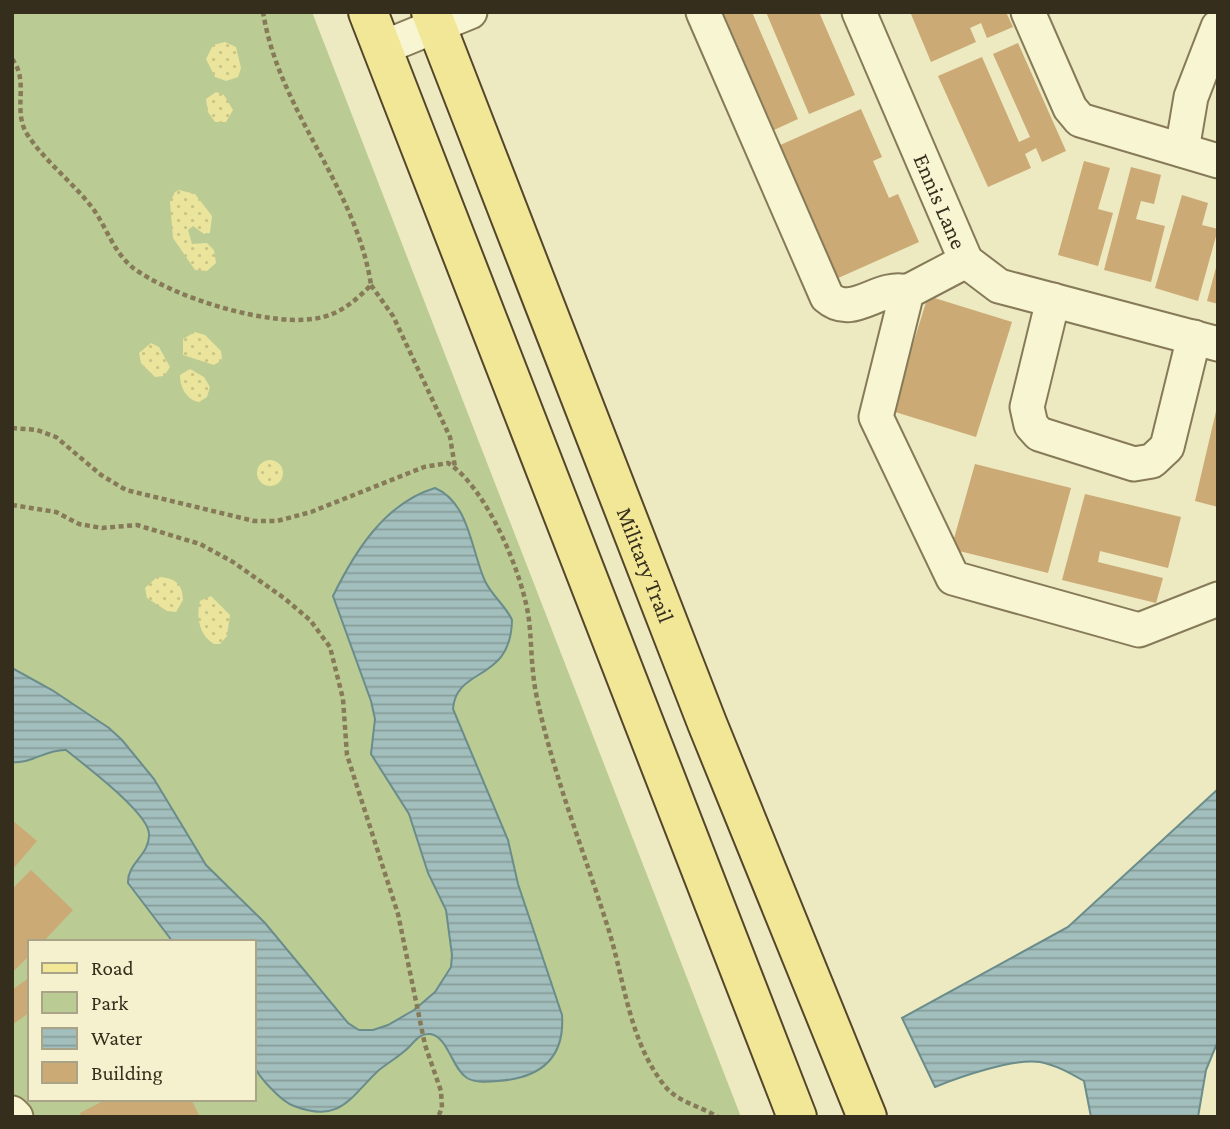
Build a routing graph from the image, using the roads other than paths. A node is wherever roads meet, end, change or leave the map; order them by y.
1 (368, 12) edge
2 (704, 12) edge
3 (859, 12) edge
4 (1028, 12) edge
5 (446, 17) edge
6 (1218, 27) edge
7 (382, 48) junction
8 (1182, 150) junction
9 (1218, 160) edge
10 (967, 261) junction
11 (907, 292) junction
12 (1053, 300) junction
13 (1206, 341) edge
14 (1218, 599) edge
15 (12, 1113) edge
16 (16, 1117) edge
17 (797, 1117) edge
18 (867, 1117) edge

1 - 7 main road
2 - 11 street
3 - 10 street, Ennis Lane
4 - 8 street
5 - 7 street
5 - 18 main road, Military Trail
6 - 8 street
7 - 17 main road
8 - 9 street
10 - 11 street
10 - 12 street, Ennis Lane
11 - 14 street
12 - 13 street, Ennis Lane
12 - 13 street
15 - 16 street

